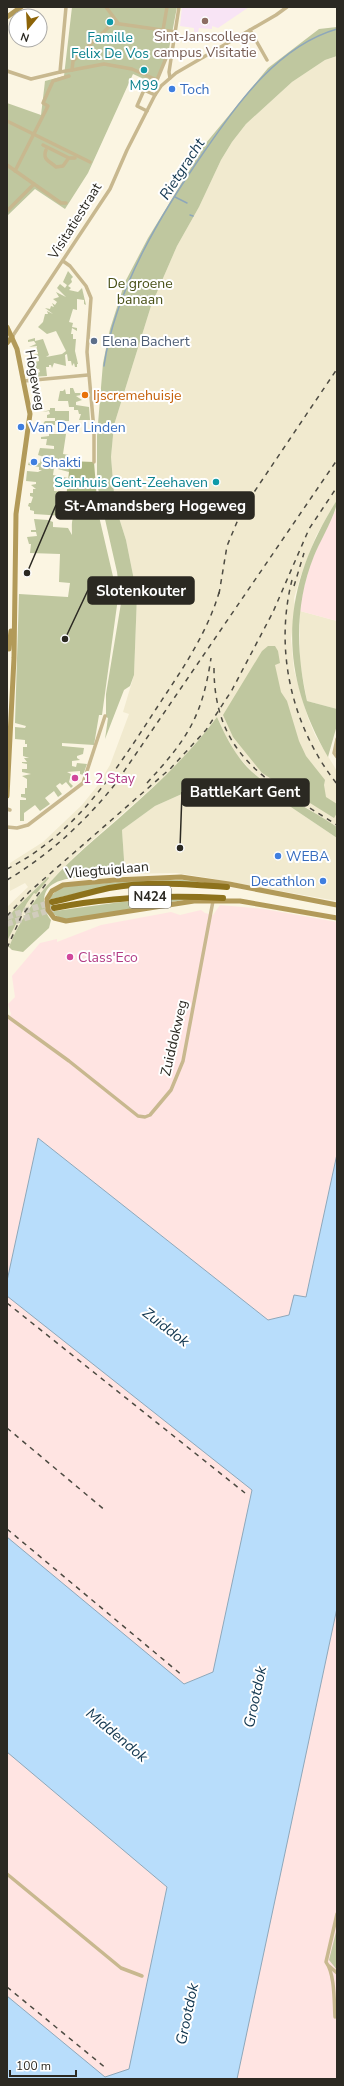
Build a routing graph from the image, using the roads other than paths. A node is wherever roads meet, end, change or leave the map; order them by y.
1 (21, 7) edge
2 (66, 7) edge
3 (106, 7) edge
4 (167, 7) edge
5 (179, 7) edge
6 (287, 7) edge
7 (7, 17) edge
8 (118, 23) junction
9 (163, 30) junction
10 (250, 30) junction
11 (176, 32) junction
12 (172, 52) junction
13 (203, 57) junction
14 (267, 60) dead end
15 (72, 70) junction
16 (7, 71) edge
17 (60, 72) junction
18 (69, 76) dead end
19 (170, 78) junction
20 (155, 95) junction
21 (147, 111) junction
22 (7, 121) edge
23 (34, 135) junction
24 (43, 145) dead end
25 (47, 148) junction
26 (61, 151) junction
27 (76, 156) junction
28 (68, 158) junction
29 (90, 162) dead end
30 (7, 165) edge
31 (15, 171) junction
32 (34, 184) junction
33 (66, 203) dead end
34 (7, 211) edge
35 (63, 261) junction
36 (7, 327) edge
37 (12, 337) junction
38 (7, 343) edge
39 (88, 375) junction
40 (24, 381) junction
41 (94, 462) dead end
42 (105, 716) dead end
43 (8, 728) edge
44 (337, 739) edge
45 (337, 757) edge
46 (7, 796) edge
47 (7, 827) edge
48 (228, 885) junction
49 (223, 898) joint
50 (213, 900) junction
51 (230, 900) junction
52 (337, 905) edge
53 (320, 915) junction
54 (337, 915) edge
55 (337, 918) edge
56 (7, 1016) edge
57 (7, 1874) edge
58 (337, 1914) edge
59 (329, 1966) junction
60 (337, 1973) edge
61 (142, 1976) dead end
62 (335, 2017) dead end

1 - 7 main road
2 - 17 street
3 - 8 street
4 - 9 street
5 - 11 street
6 - 10 street, Visitatiestraat
8 - 9 street
8 - 15 street
9 - 11 street
10 - 13 street, Visitatiestraat
10 - 14 street
11 - 12 street
12 - 13 street
12 - 15 street
12 - 19 street
13 - 19 street, Visitatiestraat
15 - 17 street
16 - 17 street
18 - 23 street
19 - 20 street, Visitatiestraat
20 - 21 street, Visitatiestraat
20 - 21 street
21 - 35 street, Visitatiestraat
22 - 23 street
23 - 26 street
23 - 31 street
24 - 25 street
25 - 26 street
25 - 28 street
26 - 27 street
26 - 28 street
27 - 28 street
27 - 29 street
30 - 31 street
31 - 32 street
32 - 33 street
32 - 34 street
35 - 37 street, Visitatiestraat
35 - 39 street
36 - 37 main road, Hogeweg
37 - 38 main road
37 - 40 main road, Hogeweg
39 - 40 street
39 - 41 street
40 - 43 main road, Hogeweg
42 - 47 street
43 - 46 main road, Hogeweg
44 - 45 street
48 - 49 highway, N424
48 - 50 main road, Vliegtuiglaan / N424
48 - 52 main road, N424
49 - 51 main road, N424
50 - 51 main road, Vliegtuiglaan / N424
50 - 56 street, Zuiddokweg
51 - 53 main road, Vliegtuiglaan / N424
53 - 54 main road, N424
53 - 55 main road, Vliegtuiglaan
57 - 61 street
58 - 59 street
59 - 60 street
59 - 62 street

